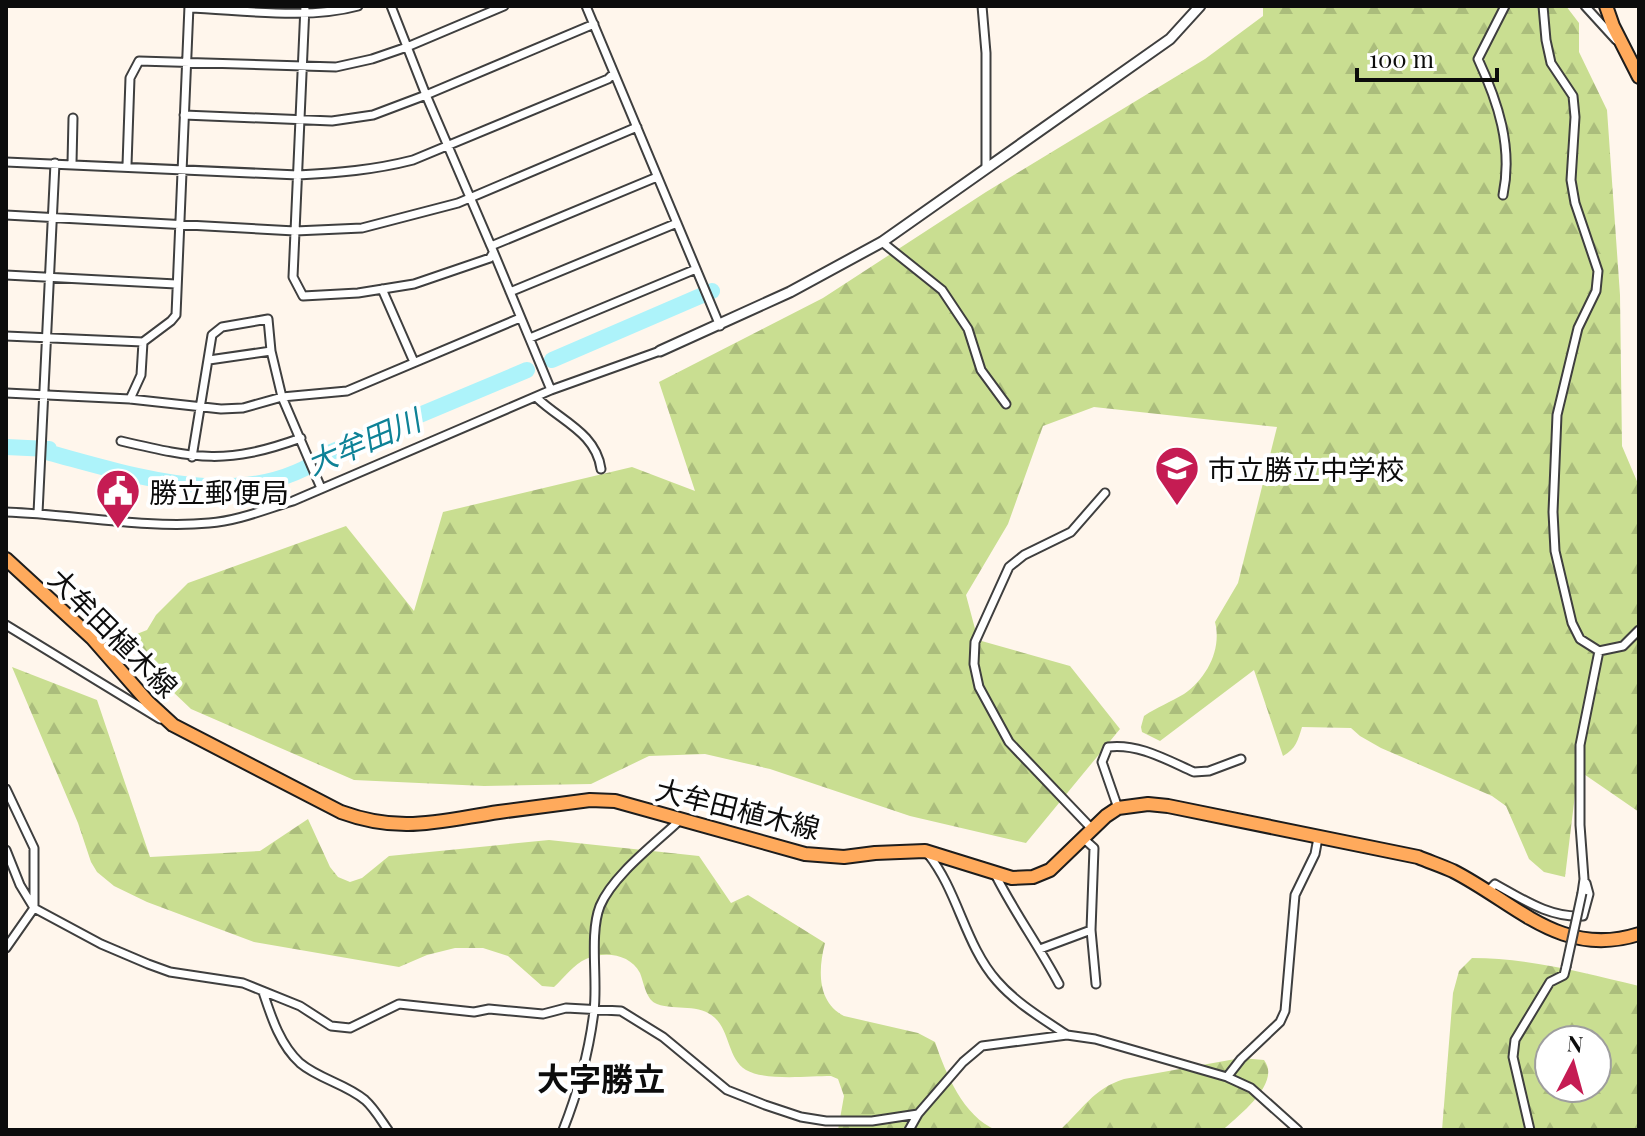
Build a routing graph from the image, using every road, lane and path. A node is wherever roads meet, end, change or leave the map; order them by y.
1 (358, 6) edge
2 (391, 6) edge
3 (504, 6) edge
4 (586, 6) edge
5 (982, 6) edge
6 (1200, 6) edge
7 (1505, 6) edge
8 (1543, 6) edge
9 (1585, 6) edge
10 (1606, 6) edge
11 (189, 7) edge
12 (305, 9) edge
13 (594, 24) junction
14 (407, 47) junction
15 (1624, 47) junction
16 (186, 62) junction
17 (302, 67) junction
18 (614, 73) junction
19 (1639, 77) edge
20 (426, 95) junction
21 (184, 115) junction
22 (73, 118) dead end
23 (300, 121) junction
24 (637, 127) junction
25 (449, 145) junction
26 (6, 162) edge
27 (55, 163) junction
28 (72, 163) junction
29 (127, 165) junction
30 (986, 167) junction
31 (182, 168) junction
32 (298, 175) junction
33 (657, 177) junction
34 (1503, 195) dead end
35 (471, 197) junction
36 (6, 215) edge
37 (52, 218) junction
38 (179, 223) junction
39 (677, 223) junction
40 (295, 231) junction
41 (882, 242) junction
42 (492, 250) junction
43 (696, 269) junction
44 (6, 275) edge
45 (49, 277) junction
46 (176, 284) junction
47 (382, 289) junction
48 (510, 292) junction
49 (520, 318) junction
50 (720, 326) junction
51 (6, 336) edge
52 (46, 338) junction
53 (530, 338) junction
54 (143, 342) junction
55 (271, 351) junction
56 (660, 351) joint
57 (209, 360) junction
58 (414, 362) junction
59 (551, 390) junction
60 (6, 393) edge
61 (43, 395) junction
62 (282, 397) junction
63 (537, 398) junction
64 (130, 399) junction
65 (1006, 404) dead end
66 (199, 407) junction
67 (301, 438) junction
68 (121, 441) dead end
69 (192, 457) junction
70 (601, 469) dead end
71 (321, 488) junction
72 (1105, 493) dead end
73 (6, 512) edge
74 (38, 513) junction
75 (6, 559) edge
76 (6, 625) edge
77 (1639, 630) edge
78 (1599, 651) junction
79 (202, 738) junction
80 (1241, 759) dead end
81 (6, 789) edge
82 (1118, 808) junction
83 (680, 820) junction
84 (1088, 834) junction
85 (1318, 838) junction
86 (6, 850) edge
87 (925, 851) junction
88 (995, 874) junction
89 (1584, 879) junction
90 (1486, 893) junction
91 (34, 908) junction
92 (1091, 930) junction
93 (1639, 934) edge
94 (6, 948) edge
95 (1040, 949) junction
96 (1059, 984) dead end
97 (1096, 984) dead end
98 (263, 991) junction
99 (594, 1008) junction
100 (1067, 1035) junction
101 (1227, 1077) junction
102 (918, 1114) junction
103 (388, 1130) edge
104 (563, 1130) edge
105 (909, 1130) edge
106 (1298, 1130) edge
107 (1530, 1130) edge

1 - 12 street
2 - 14 street
3 - 14 street
4 - 13 street
5 - 30 street
6 - 30 street
7 - 34 street
8 - 78 street
9 - 15 street
10 - 15 main road
11 - 12 street
11 - 16 street
12 - 17 street
13 - 18 street
13 - 20 street
14 - 17 street
14 - 20 street
15 - 19 main road
16 - 17 street
16 - 21 street
16 - 29 street
17 - 23 street
18 - 24 street
18 - 25 street
20 - 23 street
20 - 25 street
21 - 23 street
21 - 31 street
22 - 28 street
23 - 32 street
24 - 33 street
24 - 35 street
25 - 32 street
25 - 35 street
26 - 27 street
27 - 28 street
27 - 37 street
28 - 29 street
29 - 31 street
30 - 41 street
31 - 32 street
31 - 38 street
32 - 40 street
33 - 39 street
33 - 42 street
35 - 40 street
35 - 42 street
36 - 37 street
37 - 38 street
37 - 45 street
38 - 40 street
38 - 46 street
39 - 43 street
39 - 48 street
40 - 47 street
41 - 50 street
41 - 65 street
42 - 47 street
42 - 48 street
43 - 50 street
43 - 53 street
44 - 45 street
45 - 46 street
45 - 52 street
46 - 54 street
47 - 58 street
48 - 49 street
49 - 53 street
49 - 58 street
50 - 56 street
51 - 52 street
52 - 54 street
52 - 61 street
53 - 59 street
54 - 64 street
55 - 57 street
55 - 57 street
55 - 62 street
56 - 59 street
57 - 66 street
58 - 62 street
59 - 63 street
60 - 61 street
61 - 64 street
61 - 74 street
62 - 66 street
62 - 67 street
63 - 70 street
63 - 71 street
64 - 66 street
66 - 69 street
67 - 69 street
67 - 71 street
68 - 69 street
71 - 74 street
72 - 84 street
73 - 74 street
75 - 79 main road, 大牟田植木線
76 - 79 street
77 - 78 street
78 - 89 street
79 - 83 main road, 大牟田植木線
80 - 82 street
81 - 91 street
82 - 84 main road, 大牟田植木線
82 - 85 main road
83 - 87 main road, 大牟田植木線
83 - 99 street
84 - 88 main road, 大牟田植木線
84 - 92 street
85 - 90 main road
85 - 101 street
86 - 91 street
87 - 88 main road, 大牟田植木線
87 - 100 street
88 - 95 street
89 - 90 street
89 - 107 street, bridge
90 - 93 main road
91 - 94 street
91 - 98 street
92 - 95 street
92 - 97 street
95 - 96 street
98 - 99 street
98 - 103 street
99 - 102 street
99 - 104 street
100 - 101 street
100 - 102 street
101 - 106 street
102 - 105 street

